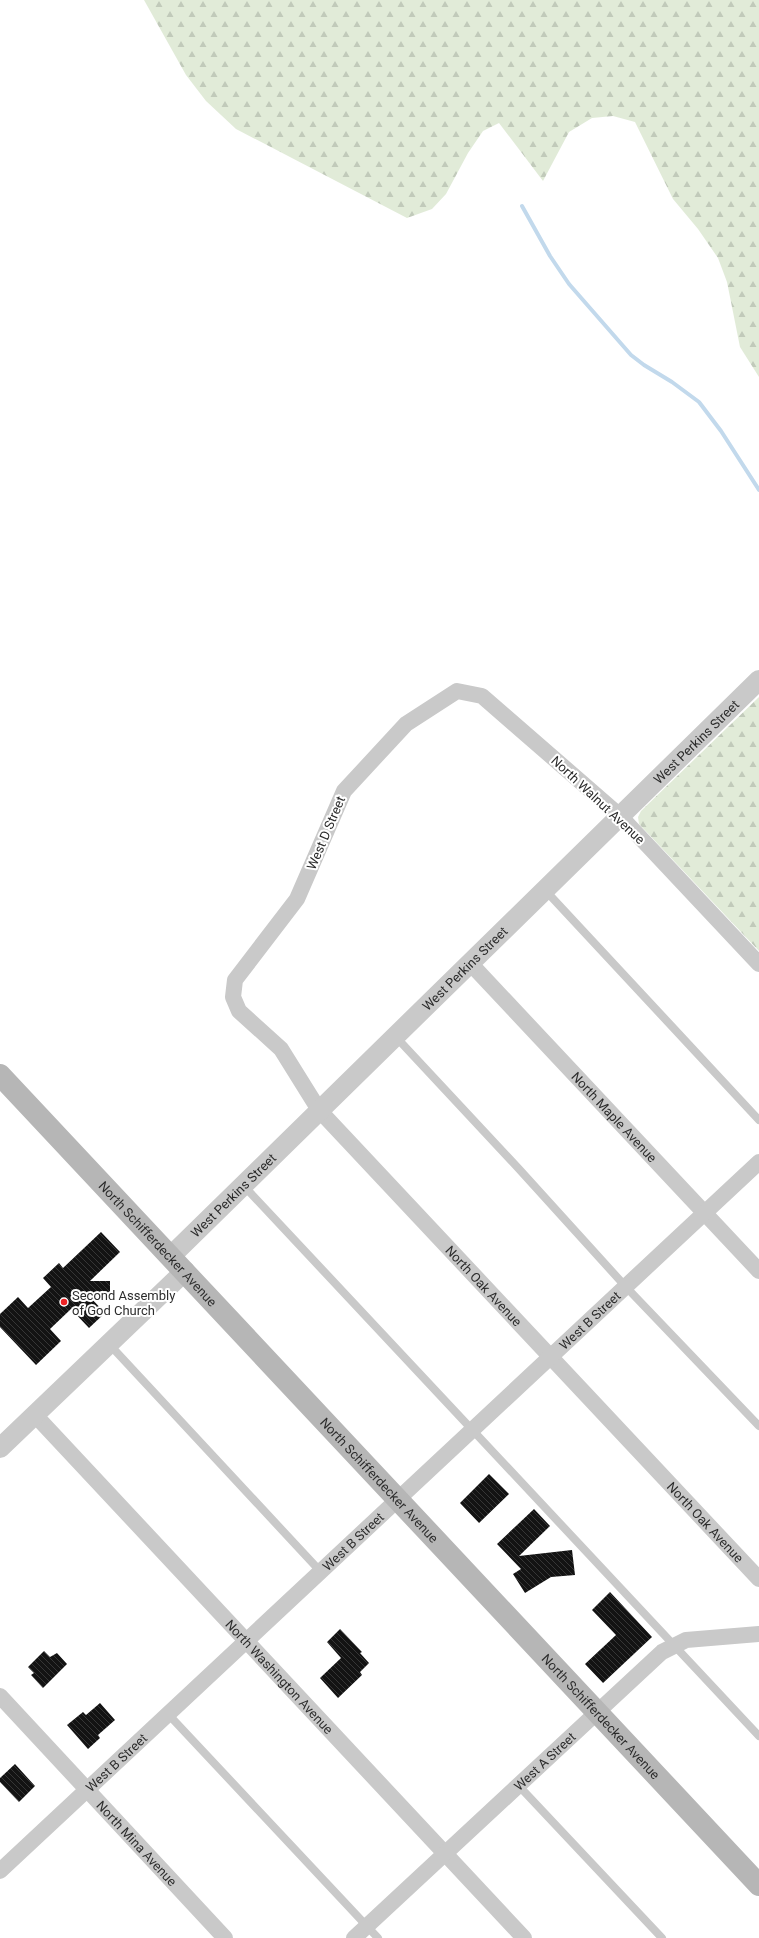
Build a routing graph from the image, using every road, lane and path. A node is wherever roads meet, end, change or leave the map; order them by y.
1 (759, 680) edge
2 (457, 691) joint
3 (620, 816) junction
4 (545, 890) junction
5 (470, 963) junction
6 (759, 964) edge
7 (235, 980) joint
8 (395, 1036) junction
9 (0, 1075) edge
10 (319, 1110) junction
11 (759, 1120) edge
12 (759, 1162) edge
13 (243, 1185) junction
14 (705, 1213) junction
15 (178, 1264) junction
16 (759, 1271) edge
17 (626, 1287) junction
18 (109, 1344) junction
19 (551, 1357) junction
20 (34, 1415) junction
21 (759, 1426) edge
22 (472, 1430) junction
23 (0, 1448) edge
24 (398, 1499) junction
25 (321, 1572) junction
26 (757, 1573) edge
27 (759, 1634) edge
28 (246, 1641) junction
29 (674, 1645) junction
30 (0, 1696) edge
31 (597, 1712) junction
32 (168, 1714) junction
33 (759, 1736) edge
34 (518, 1786) junction
35 (87, 1790) junction
36 (445, 1853) junction
37 (0, 1871) edge
38 (759, 1885) edge
39 (367, 1926) junction
40 (225, 1938) edge
41 (354, 1938) edge
42 (378, 1938) edge
43 (524, 1938) edge
44 (662, 1938) edge

1 - 3 street, West Perkins Street
2 - 3 street, North Walnut Avenue
2 - 7 street, West D Street
3 - 4 street, West Perkins Street
3 - 6 street, North Walnut Avenue
4 - 5 street, West Perkins Street
4 - 11 lane
5 - 8 street, West Perkins Street
5 - 14 street, North Maple Avenue
7 - 10 street, North Oak Avenue
8 - 10 street, West Perkins Street
8 - 17 lane
9 - 15 main road, North Schifferdecker Avenue
10 - 13 street, West Perkins Street
10 - 19 street, North Oak Avenue
12 - 14 street, West B Street
13 - 15 street, West Perkins Street
13 - 22 lane
14 - 16 street, North Maple Avenue
14 - 17 street, West B Street
15 - 18 street, West Perkins Street
15 - 24 main road, North Schifferdecker Avenue
17 - 19 street, West B Street
17 - 21 lane
18 - 20 street, West Perkins Street
18 - 25 lane
19 - 22 street, West B Street
19 - 26 street, North Oak Avenue
20 - 23 street, West Perkins Street
20 - 28 street, North Washington Avenue
22 - 24 street, West B Street
22 - 29 lane
24 - 25 street, West B Street
24 - 31 main road, North Schifferdecker Avenue
25 - 28 street, West B Street
27 - 29 street, West A Street
28 - 32 street, West B Street
28 - 36 street, North Washington Avenue
29 - 31 street, West A Street
29 - 33 lane
30 - 35 street, North Mina Avenue
31 - 34 street, West A Street
31 - 38 main road, North Schifferdecker Avenue
32 - 35 street, West B Street
32 - 39 lane
34 - 36 street, West A Street
34 - 44 lane
35 - 37 street, West B Street
35 - 40 street, North Mina Avenue
36 - 39 street, West A Street
36 - 43 street, North Washington Avenue
39 - 41 street, West A Street
39 - 42 lane

